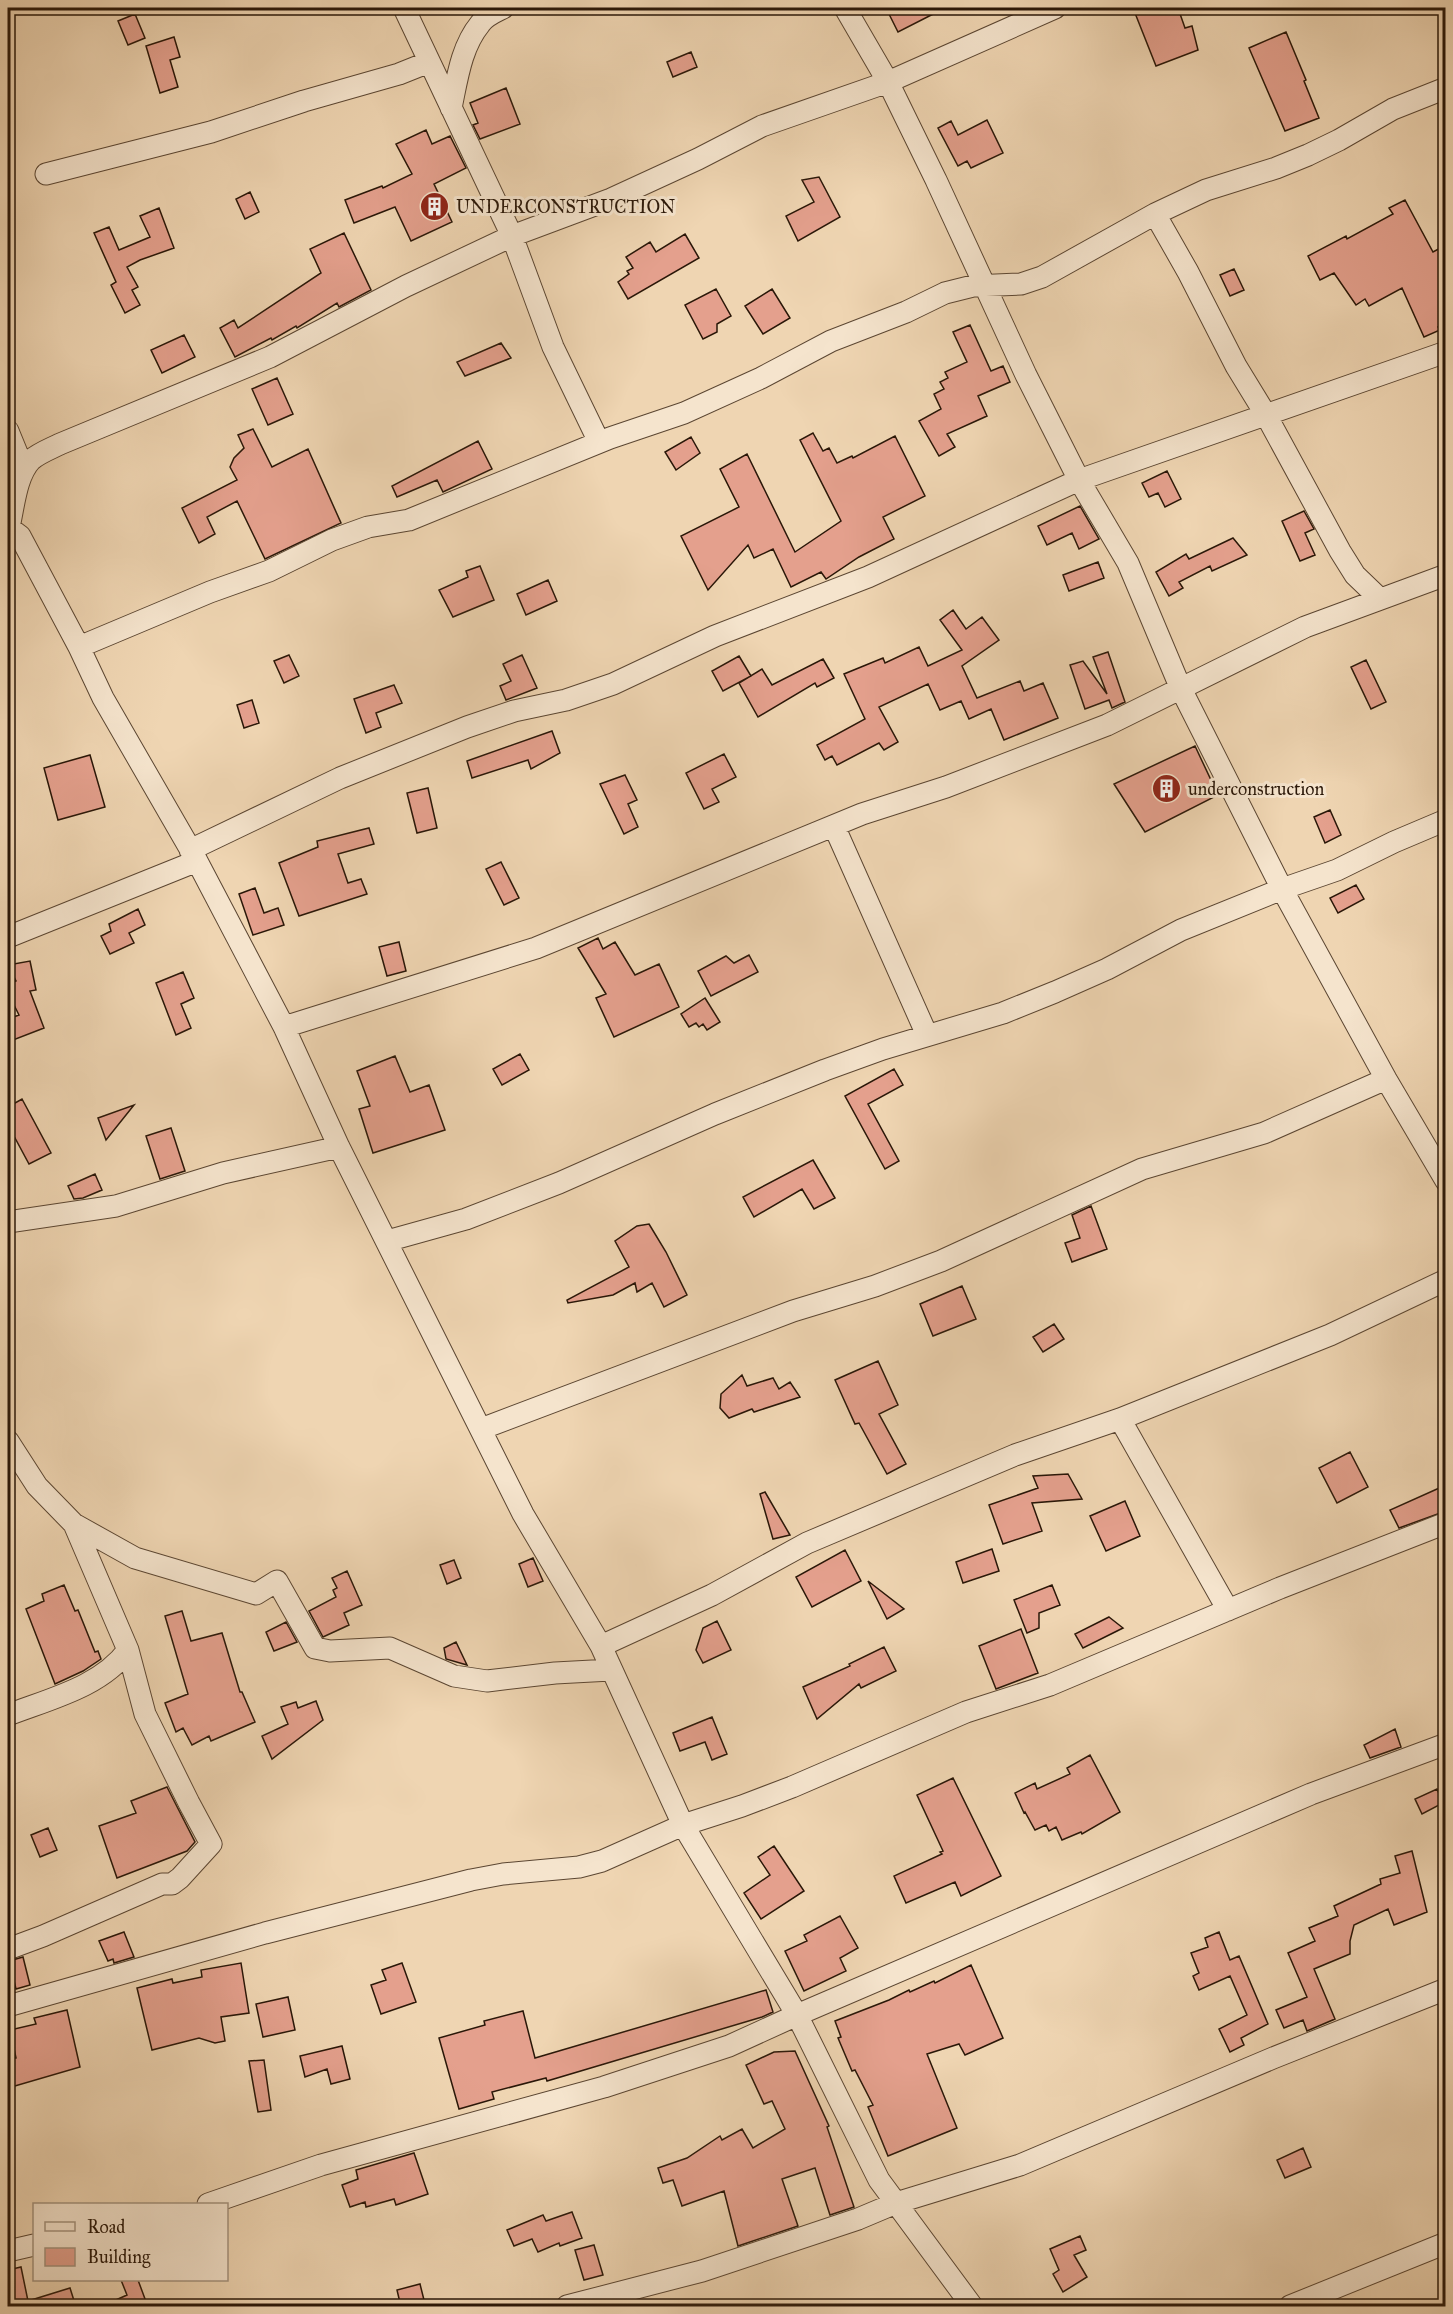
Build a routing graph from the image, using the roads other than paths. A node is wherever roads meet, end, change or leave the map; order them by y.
1 (404, 8) edge
2 (503, 8) edge
3 (845, 8) edge
4 (1055, 8) edge
5 (429, 62) junction
6 (888, 82) junction
7 (1446, 88) edge
8 (451, 108) junction
9 (46, 174) dead end
10 (1155, 214) junction
11 (512, 236) junction
12 (987, 286) junction
13 (1446, 352) edge
14 (1266, 415) junction
15 (8, 431) edge
16 (599, 442) junction
17 (24, 470) junction
18 (1079, 480) junction
19 (8, 527) edge
20 (1446, 575) edge
21 (1380, 598) junction
22 (79, 647) junction
23 (1181, 689) junction
24 (1446, 820) edge
25 (834, 826) junction
26 (194, 855) junction
27 (1282, 889) junction
28 (8, 937) edge
29 (284, 1027) junction
30 (927, 1035) junction
31 (1386, 1079) junction
32 (339, 1147) junction
33 (1446, 1181) edge
34 (8, 1222) edge
35 (387, 1242) junction
36 (1446, 1280) edge
37 (1120, 1419) junction
38 (481, 1429) junction
39 (8, 1440) edge
40 (1446, 1523) edge
41 (74, 1524) junction
42 (1228, 1610) junction
43 (602, 1646) junction
44 (128, 1650) junction
45 (611, 1670) junction
46 (8, 1715) edge
47 (1446, 1744) edge
48 (683, 1826) junction
49 (8, 1949) edge
50 (1446, 1989) edge
51 (8, 2006) edge
52 (797, 2015) junction
53 (214, 2203) edge
54 (896, 2203) junction
55 (1446, 2243) edge
56 (33, 2245) edge
57 (8, 2251) edge
58 (567, 2307) edge
59 (972, 2307) edge
60 (1290, 2307) edge

1 - 5 street
2 - 8 street
3 - 6 street
4 - 6 street
5 - 8 street
5 - 9 street
6 - 11 street
6 - 12 street
7 - 10 street
8 - 11 street
10 - 12 street
10 - 14 street
11 - 16 street
11 - 17 street
12 - 16 street
12 - 18 street
13 - 14 street
14 - 18 street
14 - 21 street
15 - 17 street
16 - 22 street
17 - 19 street
18 - 23 street
18 - 26 street
19 - 22 street
20 - 21 street
21 - 23 street
22 - 26 street
23 - 25 street
23 - 27 street
24 - 27 street
25 - 29 street
25 - 30 street
26 - 28 street
26 - 29 street
27 - 30 street
27 - 31 street
29 - 32 street
30 - 35 street
31 - 33 street
31 - 38 street
32 - 34 street
32 - 35 street
35 - 38 street
36 - 37 street
37 - 42 street
37 - 43 street
38 - 43 street
39 - 41 street
40 - 42 street
41 - 44 street
41 - 45 street
42 - 48 street
43 - 45 street
44 - 46 street
44 - 49 street
45 - 48 street
47 - 52 street
48 - 51 street
48 - 52 street
50 - 54 street
52 - 53 street
52 - 54 street
54 - 58 street
54 - 59 street
55 - 60 street
56 - 57 street

